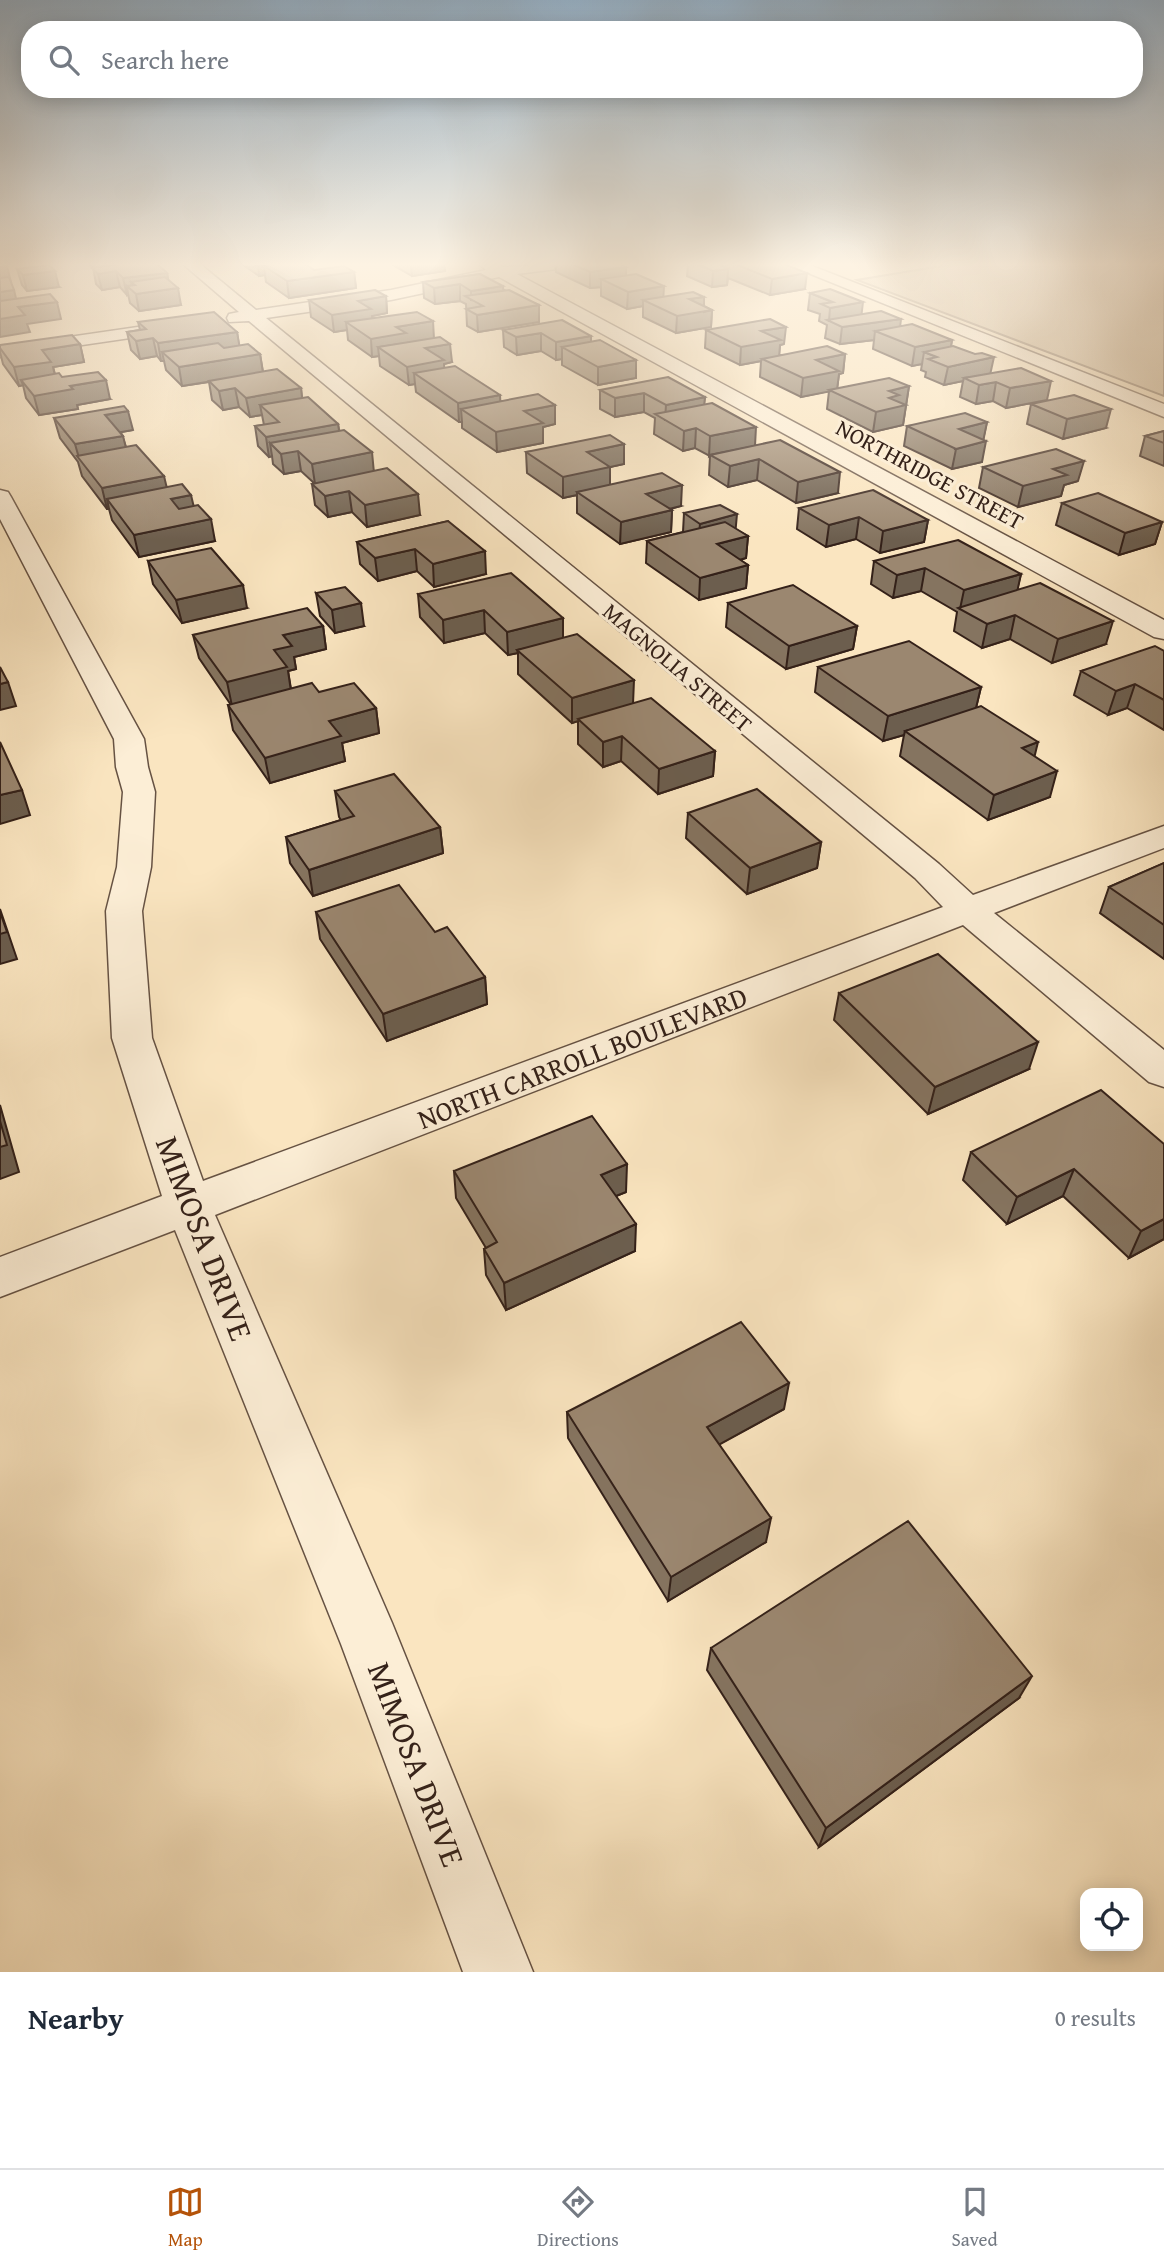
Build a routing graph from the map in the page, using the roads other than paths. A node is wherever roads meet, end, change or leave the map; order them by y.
1 (300, 356) edge
2 (656, 356) edge
3 (1025, 356) edge
4 (1164, 411) edge
5 (0, 497) edge
6 (1164, 631) edge
7 (1164, 836) edge
8 (966, 909) junction
9 (1164, 1072) edge
10 (188, 1205) junction
11 (0, 1277) edge
12 (498, 1972) edge

1 - 8 street, MAGNOLIA STREET
2 - 6 street, NORTHRIDGE STREET
3 - 4 street
5 - 10 street, MIMOSA DRIVE
7 - 8 street, NORTH CARROLL BOULEVARD
8 - 9 street, MAGNOLIA STREET
8 - 10 street, NORTH CARROLL BOULEVARD
10 - 11 street, NORTH CARROLL BOULEVARD
10 - 12 street, MIMOSA DRIVE

